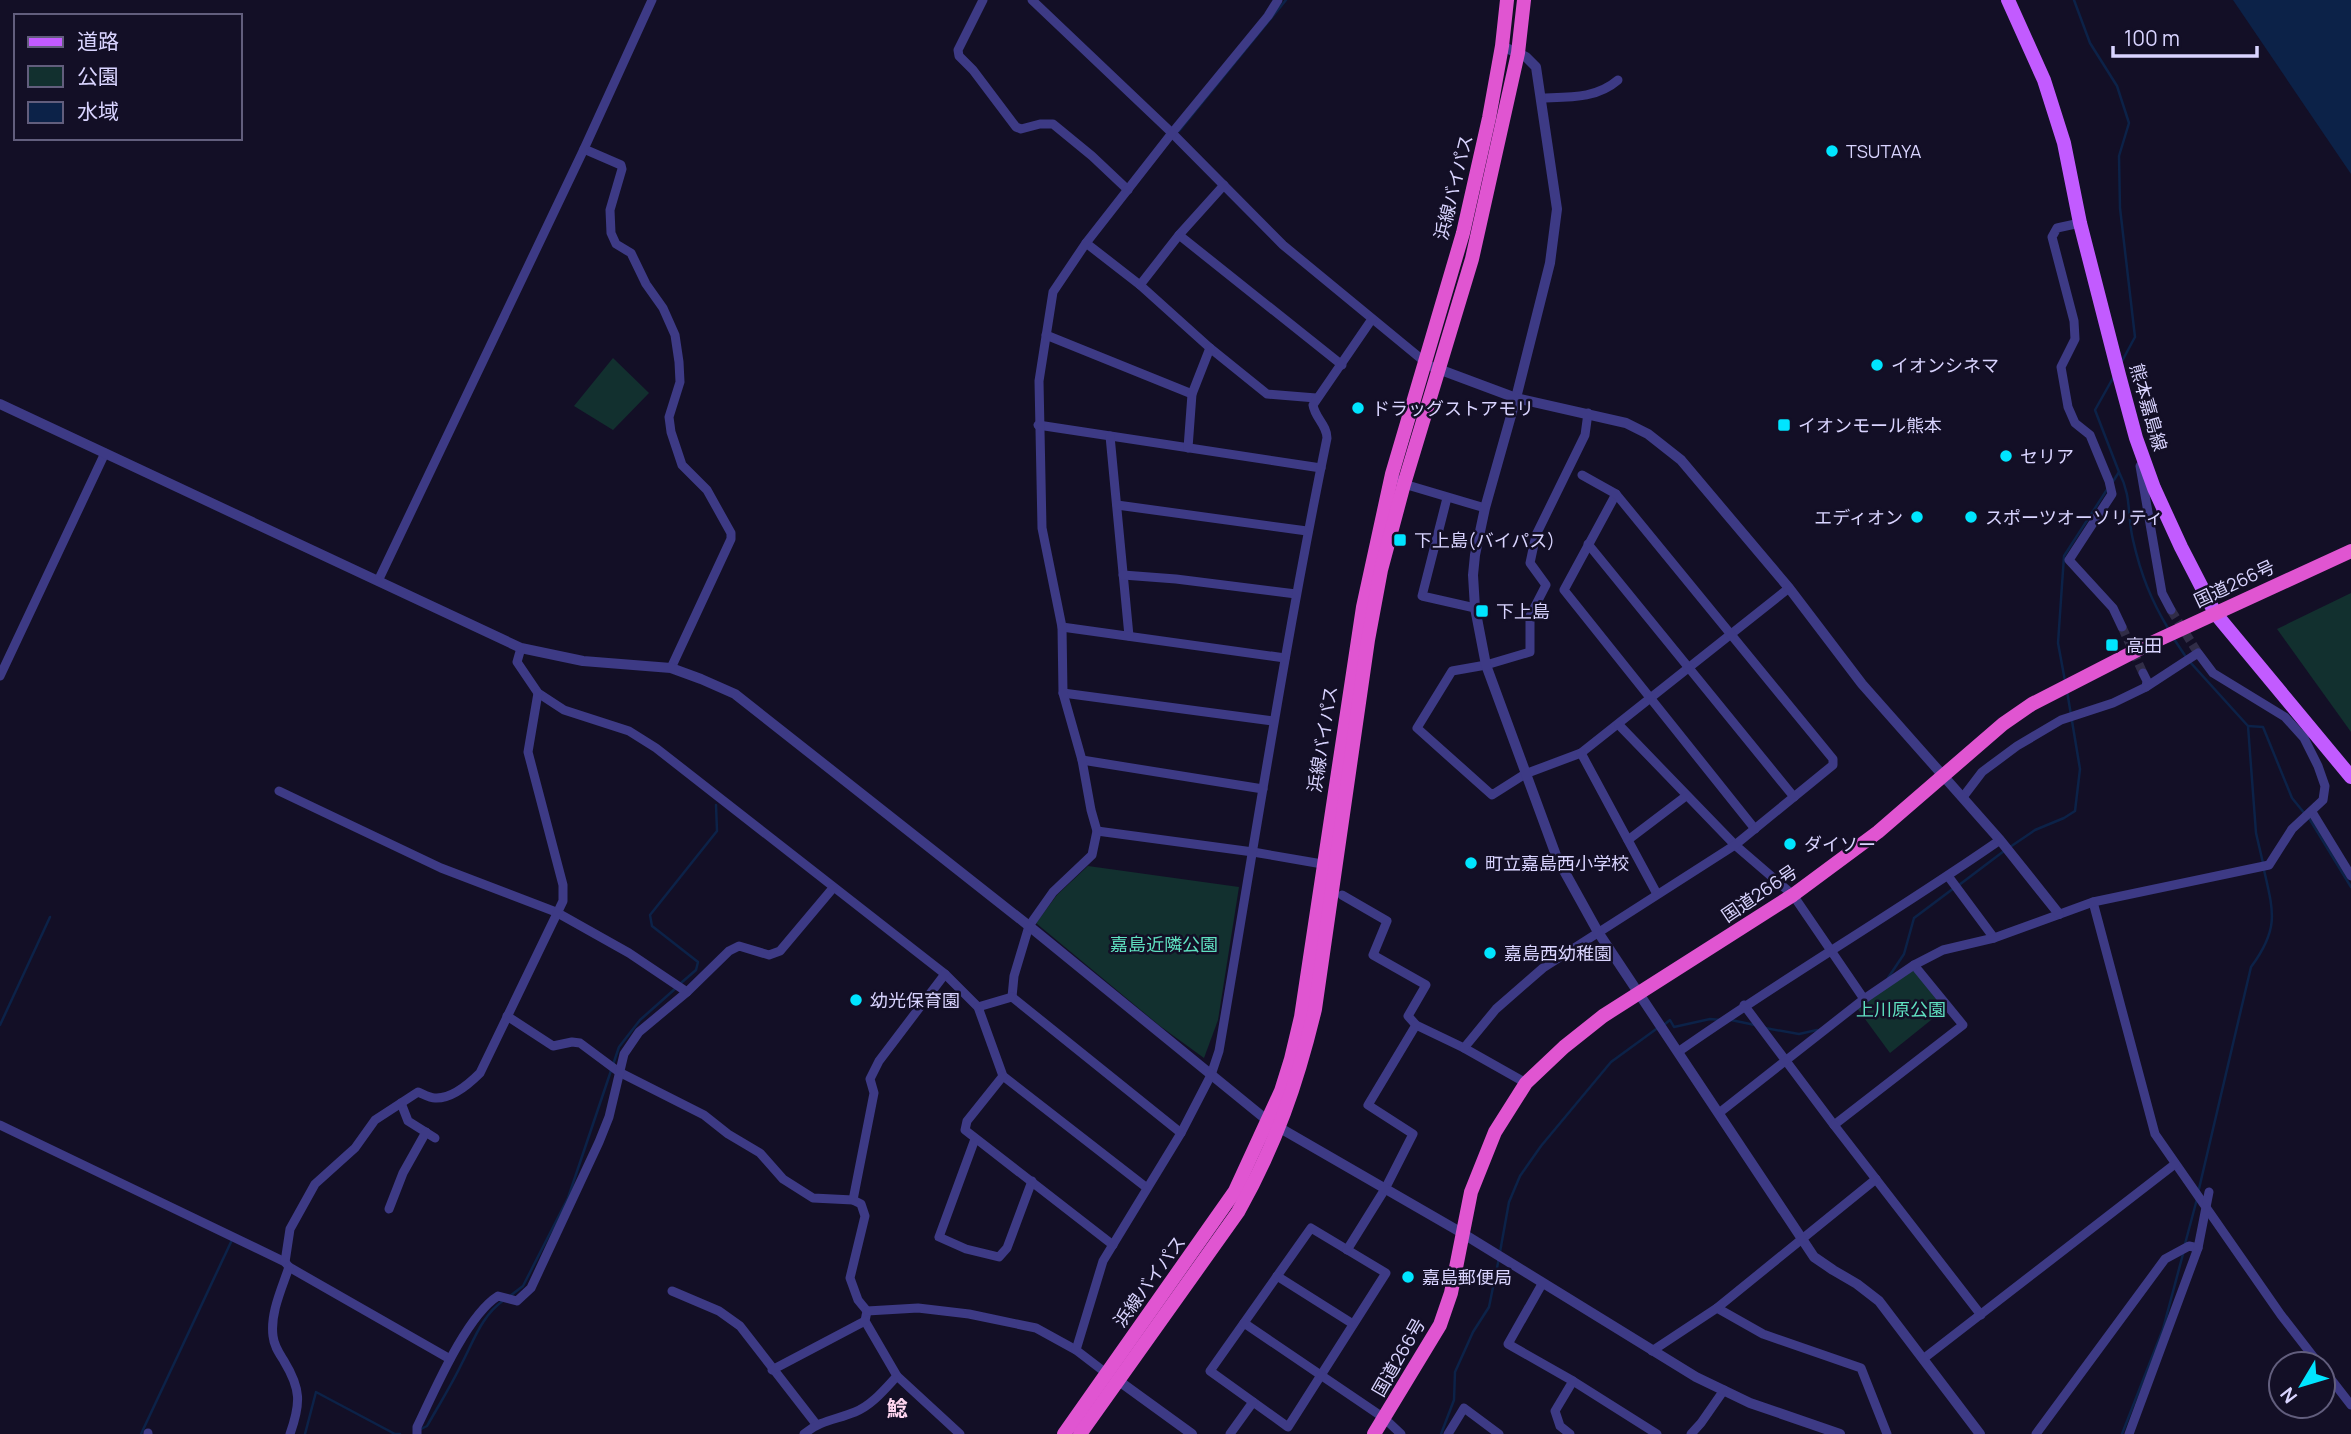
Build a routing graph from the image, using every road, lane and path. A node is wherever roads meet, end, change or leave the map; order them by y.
1 (652, 0) edge
2 (983, 0) edge
3 (1032, 0) edge
4 (1278, 0) edge
5 (1507, 0) edge
6 (1524, 0) edge
7 (2008, 0) edge
8 (1502, 46) junction
9 (1518, 53) junction
10 (1618, 80) dead end
11 (1541, 98) junction
12 (1172, 133) junction
13 (584, 149) junction
14 (1224, 185) junction
15 (1128, 190) junction
16 (2080, 223) junction
17 (1179, 235) junction
18 (1086, 243) junction
19 (1140, 285) junction
20 (1373, 319) junction
21 (1046, 335) junction
22 (1210, 348) junction
23 (1425, 362) junction
24 (1342, 365) junction
25 (1440, 371) junction
26 (1192, 394) junction
27 (1516, 397) junction
28 (1316, 398) junction
29 (0, 404) edge
30 (1588, 413) junction
31 (1038, 425) junction
32 (1110, 436) junction
33 (2136, 438) junction
34 (1188, 448) junction
35 (105, 453) junction
36 (1321, 468) junction
37 (1392, 474) junction
38 (1582, 475) dead end
39 (1404, 484) junction
40 (1616, 494) junction
41 (1447, 498) junction
42 (1117, 505) junction
43 (1485, 508) junction
44 (1307, 531) junction
45 (1588, 544) junction
46 (2351, 551) edge
47 (1123, 575) junction
48 (378, 581) junction
49 (1789, 588) junction
50 (1296, 594) junction
51 (1475, 608) junction
52 (2171, 610) tunnel mouth
53 (2215, 613) junction
54 (1062, 627) junction
55 (2122, 627) tunnel mouth
56 (1730, 635) junction
57 (1129, 636) junction
58 (521, 648) junction
59 (1284, 658) junction
60 (1486, 665) junction
61 (1691, 667) junction
62 (671, 668) junction
63 (2143, 673) tunnel mouth
64 (0, 676) edge
65 (2146, 687) junction
66 (538, 693) junction
67 (1063, 693) junction
68 (1651, 699) junction
69 (1273, 721) junction
70 (1619, 725) junction
71 (1581, 753) junction
72 (1082, 760) junction
73 (1525, 774) junction
74 (1945, 776) junction
75 (2351, 777) edge
76 (1263, 789) junction
77 (279, 791) dead end
78 (1686, 796) junction
79 (1794, 797) junction
80 (1963, 797) junction
81 (2312, 812) junction
82 (1755, 829) junction
83 (1097, 831) junction
84 (1628, 840) junction
85 (2000, 840) junction
86 (1735, 845) junction
87 (1253, 852) junction
88 (1330, 865) junction
89 (2351, 876) edge
90 (1948, 877) junction
91 (834, 888) junction
92 (1657, 894) junction
93 (1342, 895) dead end
94 (1793, 895) junction
95 (2093, 902) junction
96 (556, 912) junction
97 (2059, 914) junction
98 (1029, 926) junction
99 (1598, 932) junction
100 (1994, 938) junction
101 (1830, 951) junction
102 (1914, 965) junction
103 (945, 974) junction
104 (687, 992) junction
105 (1638, 993) junction
106 (1012, 997) junction
107 (1864, 999) junction
108 (1744, 1005) junction
109 (978, 1007) junction
110 (507, 1016) junction
111 (1416, 1025) junction
112 (1464, 1048) junction
113 (1678, 1052) junction
114 (1787, 1060) junction
115 (619, 1072) junction
116 (1211, 1074) junction
117 (1003, 1076) junction
118 (1526, 1083) junction
119 (401, 1103) junction
120 (1719, 1112) junction
121 (0, 1125) edge
122 (1274, 1125) junction
123 (1834, 1125) junction
124 (426, 1132) junction
125 (1181, 1133) junction
126 (435, 1138) dead end
127 (975, 1139) junction
128 (2175, 1164) junction
129 (1876, 1179) junction
130 (1031, 1181) junction
131 (1147, 1188) junction
132 (1385, 1189) junction
133 (2208, 1192) dead end
134 (853, 1200) junction
135 (2205, 1204) junction
136 (389, 1209) dead end
137 (1462, 1233) junction
138 (1801, 1238) junction
139 (1113, 1245) junction
140 (2198, 1248) junction
141 (1347, 1250) junction
142 (287, 1264) junction
143 (1277, 1276) junction
144 (1542, 1284) junction
145 (672, 1291) dead end
146 (1717, 1308) junction
147 (1981, 1315) junction
148 (866, 1316) junction
149 (1244, 1323) junction
150 (1353, 1324) junction
151 (1076, 1350) junction
152 (2308, 1350) edge
153 (1652, 1351) junction
154 (450, 1359) junction
155 (1923, 1359) junction
156 (772, 1370) junction
157 (897, 1376) junction
158 (1321, 1376) junction
159 (1112, 1377) junction
160 (1573, 1381) junction
161 (2337, 1387) edge
162 (1724, 1390) junction
163 (1253, 1402) junction
164 (2351, 1405) edge
165 (1384, 1418) junction
166 (816, 1424) junction
167 (290, 1434) edge
168 (417, 1434) edge
169 (804, 1434) edge
170 (960, 1434) edge
171 (1064, 1434) edge
172 (1080, 1434) edge
173 (1192, 1434) edge
174 (1230, 1434) edge
175 (1374, 1434) edge
176 (1401, 1434) edge
177 (1448, 1434) edge
178 (1499, 1434) edge
179 (1570, 1434) edge
180 (1657, 1434) edge
181 (1691, 1434) edge
182 (1840, 1434) edge
183 (1887, 1434) edge
184 (1980, 1434) edge
185 (2036, 1434) edge
186 (2129, 1434) edge

1 - 13 street
2 - 15 street
3 - 12 street
4 - 12 street
5 - 8 highway, 浜線バイパス
6 - 9 highway, 浜線バイパス
7 - 16 main road, 熊本嘉島線
8 - 9 street
8 - 23 highway, 浜線バイパス
9 - 11 street
9 - 25 highway, 浜線バイパス
10 - 11 street
11 - 27 street
12 - 14 street
12 - 15 street
13 - 48 street
13 - 62 street
14 - 17 street
14 - 20 street
15 - 18 street
16 - 33 main road, 熊本嘉島線
16 - 55 street
17 - 19 street
17 - 24 street
18 - 19 street
18 - 21 street
19 - 22 street
20 - 23 street
20 - 24 street
21 - 26 street
21 - 31 street
22 - 26 street
22 - 28 street
23 - 25 street
23 - 37 highway, 浜線バイパス
24 - 28 street
25 - 27 street
25 - 39 highway, 浜線バイパス
26 - 34 street
27 - 30 street
27 - 43 street
28 - 36 street
29 - 35 street
30 - 49 street
30 - 60 street
31 - 32 street
31 - 54 street
32 - 34 street
32 - 42 street
33 - 52 street
33 - 53 main road, 熊本嘉島線
34 - 36 street
35 - 48 street
35 - 64 street
36 - 44 street
37 - 39 street
37 - 88 highway, 浜線バイパス
38 - 40 street
39 - 41 street
39 - 88 highway, 浜線バイパス
40 - 45 street
40 - 56 street
41 - 43 street
41 - 51 street
42 - 44 street
42 - 47 street
43 - 51 street
44 - 50 street
45 - 61 street
45 - 68 street
46 - 53 highway, 国道266号
47 - 50 street
47 - 57 street
48 - 58 street
49 - 56 street
49 - 74 street
50 - 59 street
51 - 60 street
53 - 74 highway, 国道266号
53 - 75 main road, 熊本嘉島線
54 - 57 street
54 - 67 street
56 - 61 street
56 - 79 street
57 - 59 street
58 - 62 street
58 - 66 street
59 - 69 street
60 - 73 street
60 - 73 street
61 - 68 street
61 - 79 street
62 - 98 street
63 - 65 street
65 - 80 street
65 - 81 street
66 - 91 street
66 - 96 street
67 - 69 street
67 - 72 street
68 - 70 street
68 - 82 street
69 - 76 street
70 - 71 street
70 - 78 street
71 - 73 street
71 - 84 street
72 - 76 street
72 - 83 street
73 - 99 street
74 - 80 street
74 - 94 highway, 国道266号
76 - 87 street
77 - 96 street
78 - 84 street
78 - 86 street
79 - 82 street
80 - 85 street
81 - 89 street
81 - 95 street
82 - 86 street
83 - 87 street
83 - 98 street
84 - 92 street
85 - 90 street
85 - 97 street
86 - 92 street
86 - 94 street
87 - 88 street
87 - 116 street
88 - 122 highway, 浜線バイパス
90 - 100 street
90 - 101 street
91 - 103 street
91 - 104 street
92 - 99 street
93 - 111 street
94 - 101 street
94 - 105 highway, 国道266号
95 - 97 street
95 - 128 street
96 - 104 street
96 - 110 street
97 - 100 street
98 - 106 street
98 - 116 street
99 - 105 street
99 - 112 street
100 - 102 street
101 - 107 street
101 - 108 street
102 - 107 street
102 - 123 street
103 - 109 street
103 - 134 street
104 - 115 street
105 - 113 street
105 - 118 highway, 国道266号
106 - 109 street
106 - 125 street
107 - 114 street
108 - 113 street
108 - 114 street
109 - 117 street
110 - 115 street
110 - 119 street
111 - 112 street
111 - 132 street
112 - 118 street
113 - 120 street
114 - 120 street
114 - 123 street
115 - 134 street
115 - 154 street
116 - 122 street
116 - 125 street
117 - 127 street
117 - 131 street
118 - 137 highway, 国道266号
119 - 124 street
119 - 142 street
120 - 138 street
121 - 142 street
122 - 132 street
122 - 159 highway, 浜線バイパス
123 - 129 street
124 - 126 street
124 - 136 street
125 - 131 street
127 - 130 street
127 - 130 street
128 - 135 street
128 - 147 street
129 - 138 street
129 - 147 street
130 - 139 street
131 - 139 street
132 - 137 street
132 - 141 street
133 - 135 street
134 - 148 street
135 - 140 street
135 - 152 street
137 - 144 street
137 - 165 highway, 国道266号
138 - 146 street
138 - 155 street
139 - 151 street
140 - 185 street
140 - 186 street
141 - 143 street
141 - 150 street
142 - 154 street
142 - 167 street
143 - 149 street
143 - 150 street
144 - 153 street
144 - 160 street
145 - 156 street
146 - 153 street
146 - 183 street
147 - 155 street
148 - 151 street
148 - 156 street
148 - 157 street
149 - 158 street
149 - 163 street
150 - 158 street
151 - 159 street
153 - 162 street
154 - 168 street
155 - 184 street
156 - 166 street
157 - 166 street
157 - 170 street
158 - 163 street
158 - 165 street
159 - 171 highway, 浜線バイパス
159 - 172 highway, 浜線バイパス
159 - 173 street
160 - 179 street
160 - 180 street
161 - 164 street
162 - 181 street
162 - 182 street
163 - 174 street
165 - 175 highway, 国道266号
165 - 176 street
166 - 169 street
177 - 178 street

